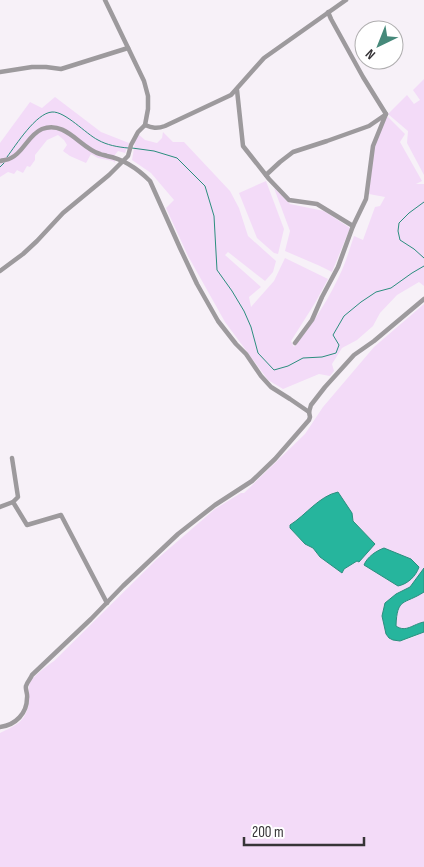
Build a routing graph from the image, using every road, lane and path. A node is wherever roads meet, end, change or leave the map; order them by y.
1 (105, 0) edge
2 (346, 0) edge
3 (328, 12) junction
4 (128, 48) junction
5 (0, 72) edge
6 (237, 90) junction
7 (386, 114) junction
8 (145, 124) junction
9 (0, 161) edge
10 (122, 162) junction
11 (266, 175) junction
12 (353, 226) junction
13 (0, 272) edge
14 (424, 299) edge
15 (295, 343) dead end
16 (309, 412) junction
17 (12, 458) dead end
18 (13, 502) junction
19 (0, 508) edge
20 (107, 603) junction
21 (0, 727) edge

1 - 4 street
2 - 3 street
3 - 6 street
3 - 7 street
4 - 5 street
4 - 8 street
6 - 8 street
6 - 11 street
7 - 11 street
7 - 12 street
8 - 10 street
9 - 10 street
10 - 13 street
10 - 16 street
11 - 12 street
12 - 15 street
14 - 16 street
16 - 20 street
17 - 18 street
18 - 19 street
18 - 20 street
20 - 21 street

